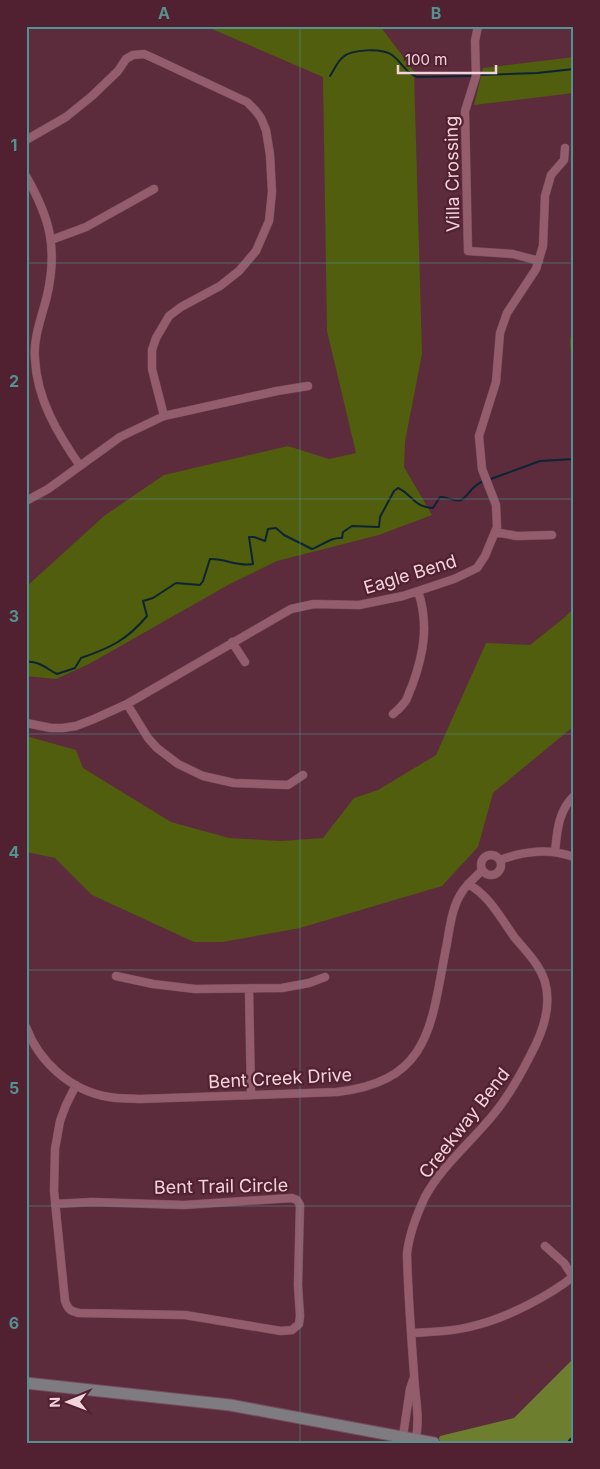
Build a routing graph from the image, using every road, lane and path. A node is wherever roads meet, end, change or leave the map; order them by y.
1 (478, 26) edge
2 (26, 140) edge
3 (564, 148) dead end
4 (26, 176) edge
5 (154, 189) dead end
6 (52, 240) junction
7 (539, 261) junction
8 (308, 386) dead end
9 (164, 416) junction
10 (80, 466) junction
11 (26, 501) edge
12 (494, 532) junction
13 (552, 535) dead end
14 (418, 591) junction
15 (232, 642) junction
16 (245, 662) dead end
17 (126, 704) junction
18 (393, 714) dead end
19 (26, 723) edge
20 (303, 775) dead end
21 (574, 796) edge
22 (555, 852) junction
23 (574, 857) edge
24 (500, 860) junction
25 (482, 870) junction
26 (468, 884) junction
27 (116, 976) dead end
28 (325, 977) dead end
29 (249, 989) junction
30 (26, 1027) edge
31 (76, 1085) junction
32 (251, 1095) junction
33 (55, 1204) junction
34 (545, 1246) dead end
35 (573, 1276) edge
36 (412, 1334) junction
37 (414, 1378) junction
38 (26, 1383) edge
39 (404, 1436) junction
40 (416, 1439) junction
41 (434, 1443) edge

1 - 7 street, Villa Crossing
2 - 9 street
3 - 7 street, Eagle Bend
4 - 6 street
5 - 6 street
6 - 10 street
7 - 12 street, Eagle Bend
8 - 9 street
9 - 10 street
10 - 11 street
12 - 13 street
12 - 14 street, Eagle Bend
14 - 15 street, Eagle Bend
14 - 18 street
15 - 16 street
15 - 17 street, Eagle Bend
17 - 19 street, Eagle Bend
17 - 20 street
21 - 22 street
22 - 23 street
22 - 24 street
24 - 25 street
24 - 25 street
25 - 26 street, Bent Creek Drive
26 - 32 street, Bent Creek Drive
26 - 36 street, Creekway Bend
27 - 29 street
28 - 29 street
29 - 32 street
30 - 31 street, Bent Creek Drive
31 - 32 street, Bent Creek Drive
31 - 33 street
33 - 33 street, Bent Trail Circle
34 - 35 street
35 - 36 street
36 - 37 street, Creekway Bend
37 - 39 street, Creekway Bend
37 - 40 street, Creekway Bend
38 - 39 main road
39 - 40 main road
40 - 41 main road

